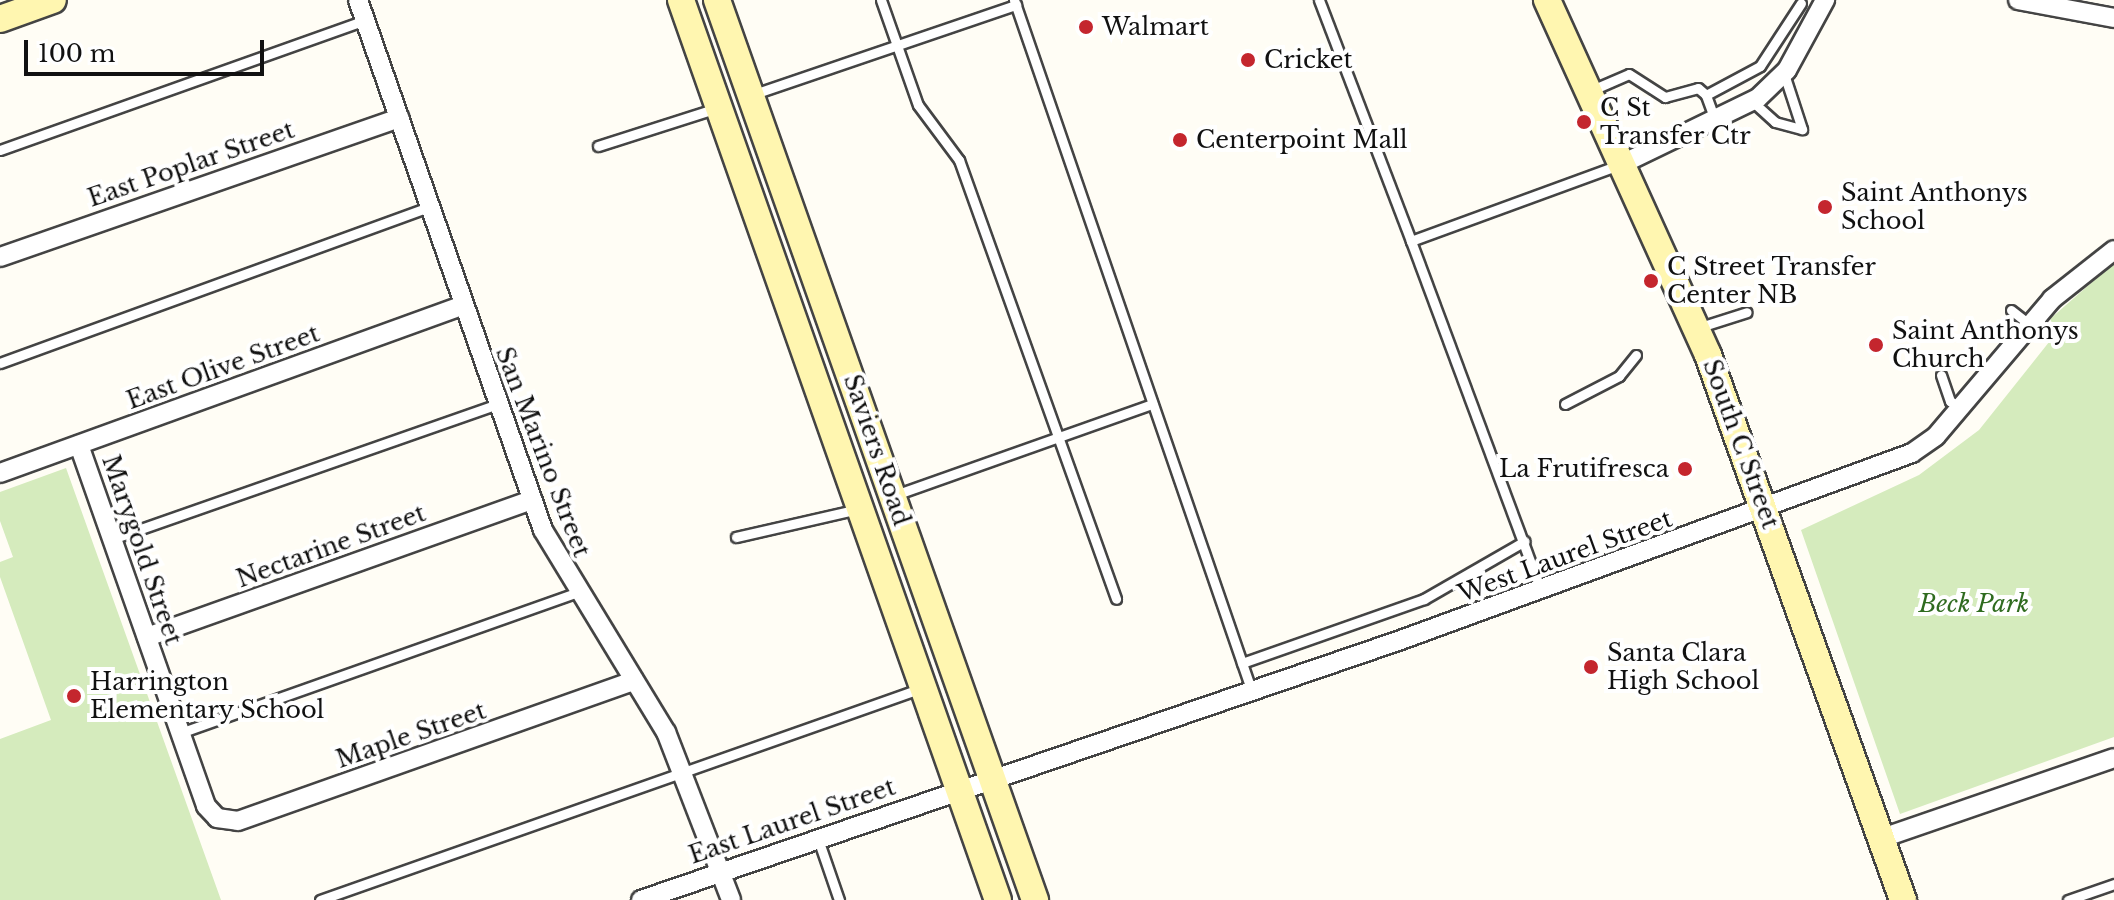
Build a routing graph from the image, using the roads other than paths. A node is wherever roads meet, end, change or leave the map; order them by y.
1 (53, 0) edge
2 (358, 0) edge
3 (681, 0) edge
4 (690, 0) edge
5 (717, 0) edge
6 (881, 0) edge
7 (1319, 0) edge
8 (1547, 0) edge
9 (2018, 0) edge
10 (1015, 2) edge
11 (1800, 2) edge
12 (1822, 6) edge
13 (2114, 18) edge
14 (0, 19) edge
15 (365, 20) junction
16 (896, 48) junction
17 (1784, 74) junction
18 (1589, 91) junction
19 (751, 95) junction
20 (1706, 95) junction
21 (1753, 102) junction
22 (717, 108) junction
23 (399, 118) junction
24 (1716, 123) junction
25 (598, 146) dead end
26 (0, 150) edge
27 (1622, 164) junction
28 (427, 208) junction
29 (763, 240) junction
30 (1411, 241) junction
31 (2114, 250) edge
32 (0, 257) edge
33 (812, 269) junction
34 (462, 306) junction
35 (2011, 310) dead end
36 (1747, 312) dead end
37 (2031, 325) junction
38 (1696, 328) junction
39 (1636, 355) dead end
40 (0, 363) edge
41 (1941, 375) dead end
42 (497, 404) junction
43 (1152, 404) junction
44 (1565, 404) dead end
45 (1961, 408) junction
46 (1056, 438) junction
47 (79, 445) junction
48 (0, 473) edge
49 (893, 496) junction
50 (532, 500) junction
51 (858, 509) junction
52 (1765, 510) junction
53 (736, 537) dead end
54 (112, 539) junction
55 (1525, 541) junction
56 (1541, 590) junction
57 (575, 593) junction
58 (1116, 599) dead end
59 (147, 637) junction
60 (947, 650) junction
61 (1242, 663) junction
62 (634, 681) junction
63 (922, 688) junction
64 (1251, 689) junction
65 (180, 733) junction
66 (2114, 758) edge
67 (682, 772) junction
68 (992, 778) junction
69 (959, 789) junction
70 (206, 806) joint
71 (1882, 838) junction
72 (818, 839) junction
73 (720, 870) junction
74 (2114, 884) edge
75 (320, 900) edge
76 (641, 900) edge
77 (731, 900) edge
78 (839, 900) edge
79 (998, 900) edge
80 (1035, 900) edge
81 (1903, 900) edge
82 (2068, 900) edge

1 - 14 main road
2 - 15 street, San Marino Street
3 - 22 main road, Saviers Road
4 - 19 main road
5 - 19 main road, Saviers Road
6 - 16 lane
7 - 30 lane
8 - 18 main road, South C Street
9 - 13 street
10 - 16 lane
10 - 43 lane
11 - 12 lane
11 - 20 lane
12 - 17 street
15 - 23 street, San Marino Street
15 - 26 lane
16 - 19 lane
16 - 46 lane
17 - 21 street
17 - 21 lane
18 - 20 lane
18 - 27 main road, South C Street
19 - 33 main road, Saviers Road
20 - 24 lane
21 - 24 street
22 - 25 lane
22 - 29 main road, Saviers Road
22 - 33 main road
23 - 28 street, San Marino Street
23 - 32 street, East Poplar Street
24 - 27 street
27 - 30 lane
27 - 38 main road, South C Street
28 - 34 street, San Marino Street
28 - 40 lane
29 - 49 main road
29 - 51 main road, Saviers Road
30 - 55 lane
31 - 37 street, West Laurel Street
33 - 49 main road, Saviers Road
34 - 42 street, San Marino Street
34 - 47 street, East Olive Street
35 - 37 lane
36 - 38 lane
37 - 45 street, West Laurel Street
38 - 52 main road, South C Street
39 - 44 lane
41 - 45 lane
42 - 50 street, San Marino Street
42 - 54 lane
43 - 46 lane
43 - 61 lane
45 - 52 street, West Laurel Street
46 - 49 lane
46 - 58 lane
47 - 48 street, East Olive Street
47 - 54 street, Marygold Street
49 - 60 main road, Saviers Road
50 - 57 street, San Marino Street
50 - 59 street, Nectarine Street
51 - 53 lane
51 - 60 main road
51 - 63 main road, Saviers Road
52 - 56 street, West Laurel Street
52 - 71 main road, South C Street
54 - 59 street, Marygold Street
55 - 56 lane
55 - 61 lane
56 - 64 street, West Laurel Street
57 - 62 street, San Marino Street
57 - 65 lane
59 - 65 street, Marygold Street
60 - 68 main road, Saviers Road
61 - 64 lane
62 - 67 street, San Marino Street
62 - 70 street, Maple Street
63 - 67 lane
63 - 69 main road, Saviers Road
64 - 68 street, West Laurel Street
65 - 70 street, Marygold Street
66 - 71 street
67 - 73 street, San Marino Street
67 - 75 lane
68 - 69 street, West Laurel Street
68 - 80 main road, Saviers Road
69 - 72 street, East Laurel Street
69 - 79 main road, Saviers Road
71 - 81 main road, South C Street
72 - 73 street, East Laurel Street
72 - 78 lane
73 - 76 street, East Laurel Street
73 - 77 street, San Marino Street
74 - 82 lane

